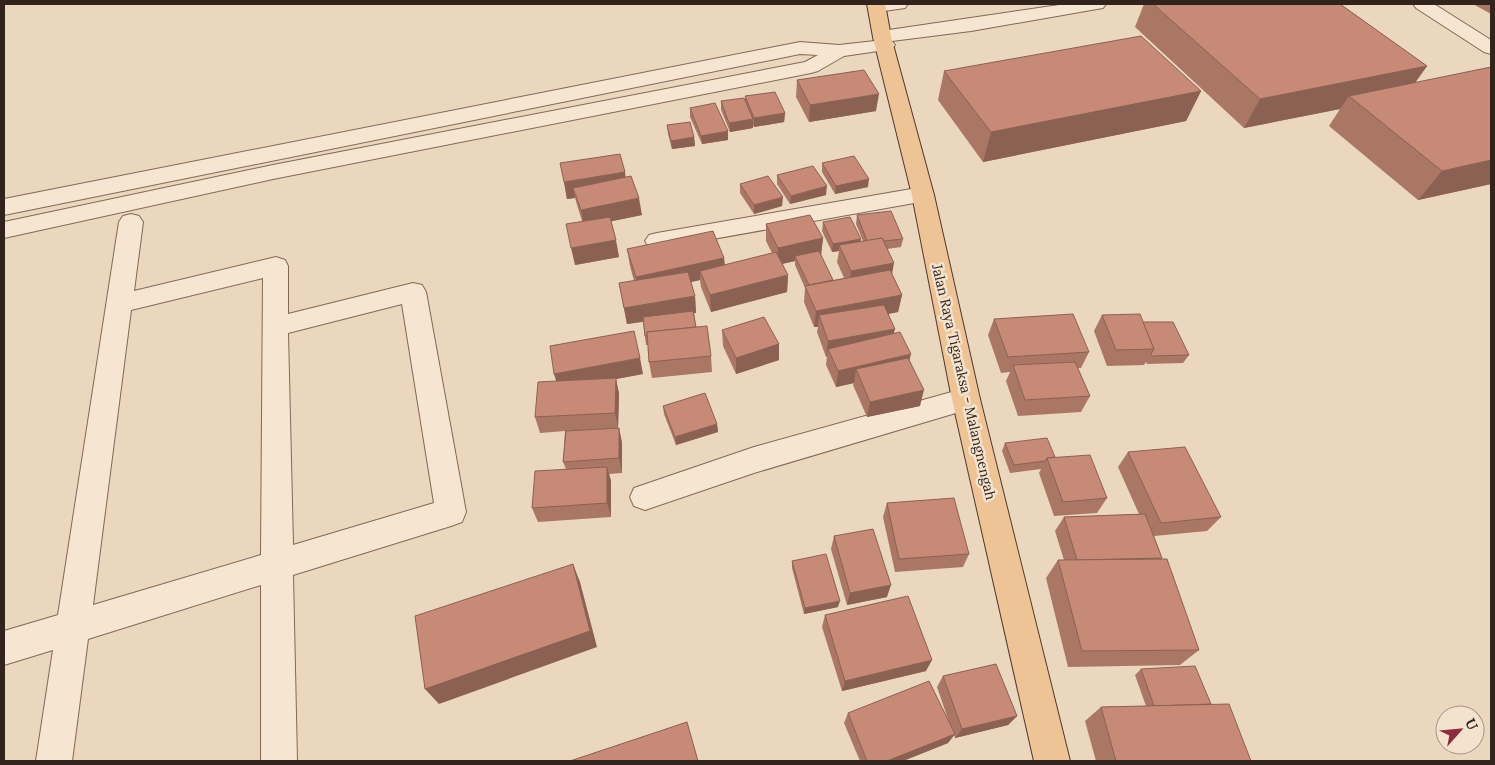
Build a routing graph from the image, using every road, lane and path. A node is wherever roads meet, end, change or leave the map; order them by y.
1 (1097, 4) edge
2 (1422, 4) edge
3 (884, 5) edge
4 (883, 41) junction
5 (1491, 48) edge
6 (838, 52) junction
7 (923, 195) junction
8 (4, 207) edge
9 (131, 222) dead end
10 (4, 230) edge
11 (657, 241) edge
12 (119, 304) junction
13 (275, 327) junction
14 (966, 399) junction
15 (645, 497) dead end
16 (278, 565) junction
17 (74, 627) junction
18 (4, 648) edge
19 (54, 761) edge
20 (279, 761) edge
21 (1052, 761) edge

1 - 4 street
2 - 5 street
3 - 4 main road, Jalan Raya Tigaraksa - Malangnengah
4 - 6 street
4 - 7 main road, Jalan Raya Tigaraksa - Malangnengah
6 - 8 street
6 - 10 street
7 - 11 street
7 - 14 main road, Jalan Raya Tigaraksa - Malangnengah
9 - 12 street
12 - 13 street
12 - 17 street
13 - 16 street
13 - 16 street
14 - 15 street
14 - 21 main road, Jalan Raya Tigaraksa - Malangnengah
16 - 17 street
16 - 20 street
17 - 18 street
17 - 19 street

